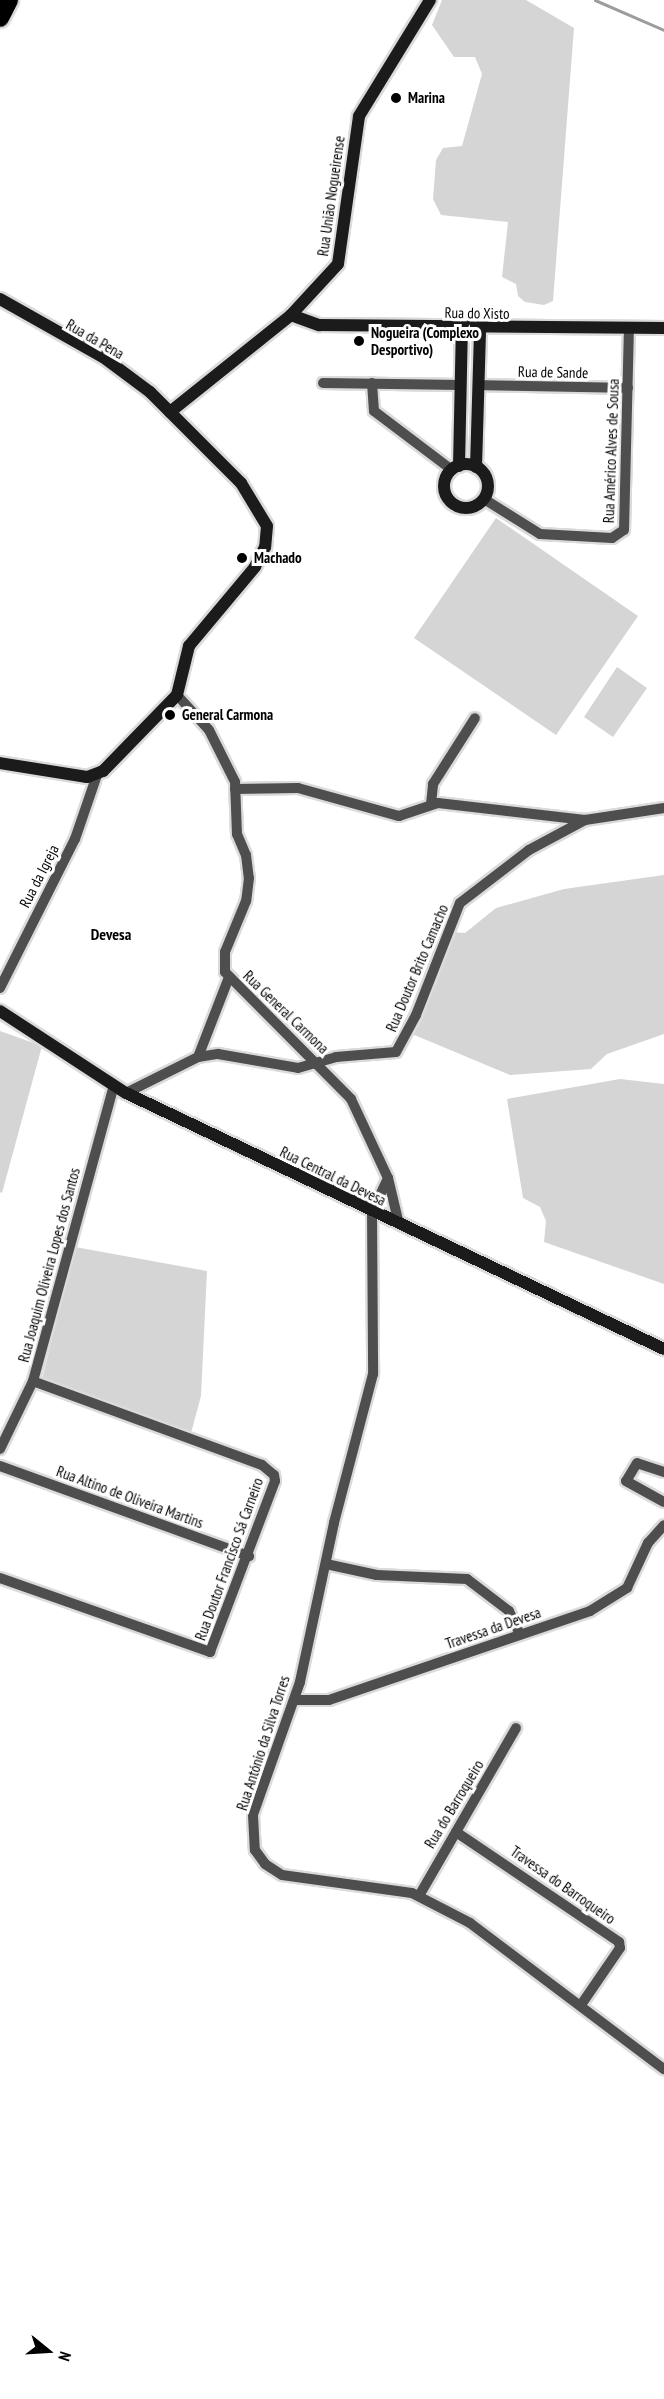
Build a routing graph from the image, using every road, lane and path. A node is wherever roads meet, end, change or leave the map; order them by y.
1 (9, 0) edge
2 (430, 0) edge
3 (0, 18) edge
4 (0, 299) edge
5 (291, 315) junction
6 (629, 327) junction
7 (462, 328) junction
8 (664, 328) edge
9 (480, 329) junction
10 (323, 383) dead end
11 (372, 384) junction
12 (461, 384) junction
13 (478, 385) junction
14 (628, 388) junction
15 (170, 412) junction
16 (476, 467) junction
17 (455, 468) junction
18 (484, 499) junction
19 (177, 695) junction
20 (475, 718) dead end
21 (0, 763) edge
22 (97, 775) junction
23 (235, 789) junction
24 (431, 804) junction
25 (664, 808) edge
26 (585, 820) junction
27 (229, 977) junction
28 (0, 988) edge
29 (0, 1011) edge
30 (198, 1057) junction
31 (320, 1064) junction
32 (114, 1085) junction
33 (126, 1093) junction
34 (388, 1178) junction
35 (372, 1212) junction
36 (399, 1224) junction
37 (664, 1349) edge
38 (33, 1381) junction
39 (0, 1449) edge
40 (0, 1466) edge
41 (664, 1472) edge
42 (664, 1502) edge
43 (664, 1525) edge
44 (249, 1556) junction
45 (326, 1564) junction
46 (0, 1578) edge
47 (520, 1635) junction
48 (294, 1700) junction
49 (516, 1728) dead end
50 (456, 1832) junction
51 (419, 1896) junction
52 (581, 2005) junction
53 (664, 2069) edge

1 - 3 highway
2 - 5 street, Rua União Nogueirense
4 - 15 street, Rua da Pena
5 - 7 street, Rua do Xisto
5 - 15 street, Rua União Nogueirense
6 - 8 street, Rua do Xisto
6 - 9 street, Rua do Xisto
6 - 14 street, Rua Américo Alves de Sousa
7 - 9 street, Rua do Xisto
7 - 12 street
9 - 13 street
10 - 11 street
11 - 12 street
11 - 17 street
12 - 17 street
13 - 14 street, Rua de Sande
13 - 16 street
14 - 18 street, Rua Américo Alves de Sousa
15 - 19 street, Rua da Pena
16 - 17 street
16 - 18 street
17 - 18 street
19 - 22 street
19 - 23 street, Rua General Carmona
20 - 24 street
21 - 22 street
22 - 28 street, Rua da Igreja
23 - 24 street
23 - 27 street, Rua General Carmona
24 - 26 street
25 - 26 street, Rua Doutor Brito Camacho
26 - 31 street, Rua Doutor Brito Camacho
27 - 30 street
27 - 31 street, Rua General Carmona
29 - 32 street, Rua Central da Devesa
30 - 31 street
30 - 33 street
31 - 34 street, Rua General Carmona
32 - 33 street, Rua Central da Devesa
32 - 38 street, Rua Joaquim Oliveira Lopes dos Santos
33 - 35 street, Rua Central da Devesa
34 - 35 street
34 - 36 street, Rua General Carmona
35 - 36 street, Rua Central da Devesa
35 - 45 street, Rua António da Silva Torres
36 - 37 street, Rua Central da Devesa
38 - 39 street, Rua Joaquim Oliveira Lopes dos Santos
38 - 44 street, Rua Doutor Francisco Sá Carneiro
40 - 44 street, Rua Altino de Oliveira Martins
41 - 42 street
43 - 47 street, Travessa da Devesa
44 - 46 street, Rua Doutor Francisco Sá Carneiro
45 - 47 street
45 - 48 street, Rua António da Silva Torres
47 - 48 street, Travessa da Devesa
48 - 51 street, Rua António da Silva Torres
49 - 50 street, Rua do Barroqueiro
50 - 51 street, Rua do Barroqueiro
50 - 52 street, Travessa do Barroqueiro
51 - 52 street, Rua António da Silva Torres
52 - 53 street, Rua António da Silva Torres

